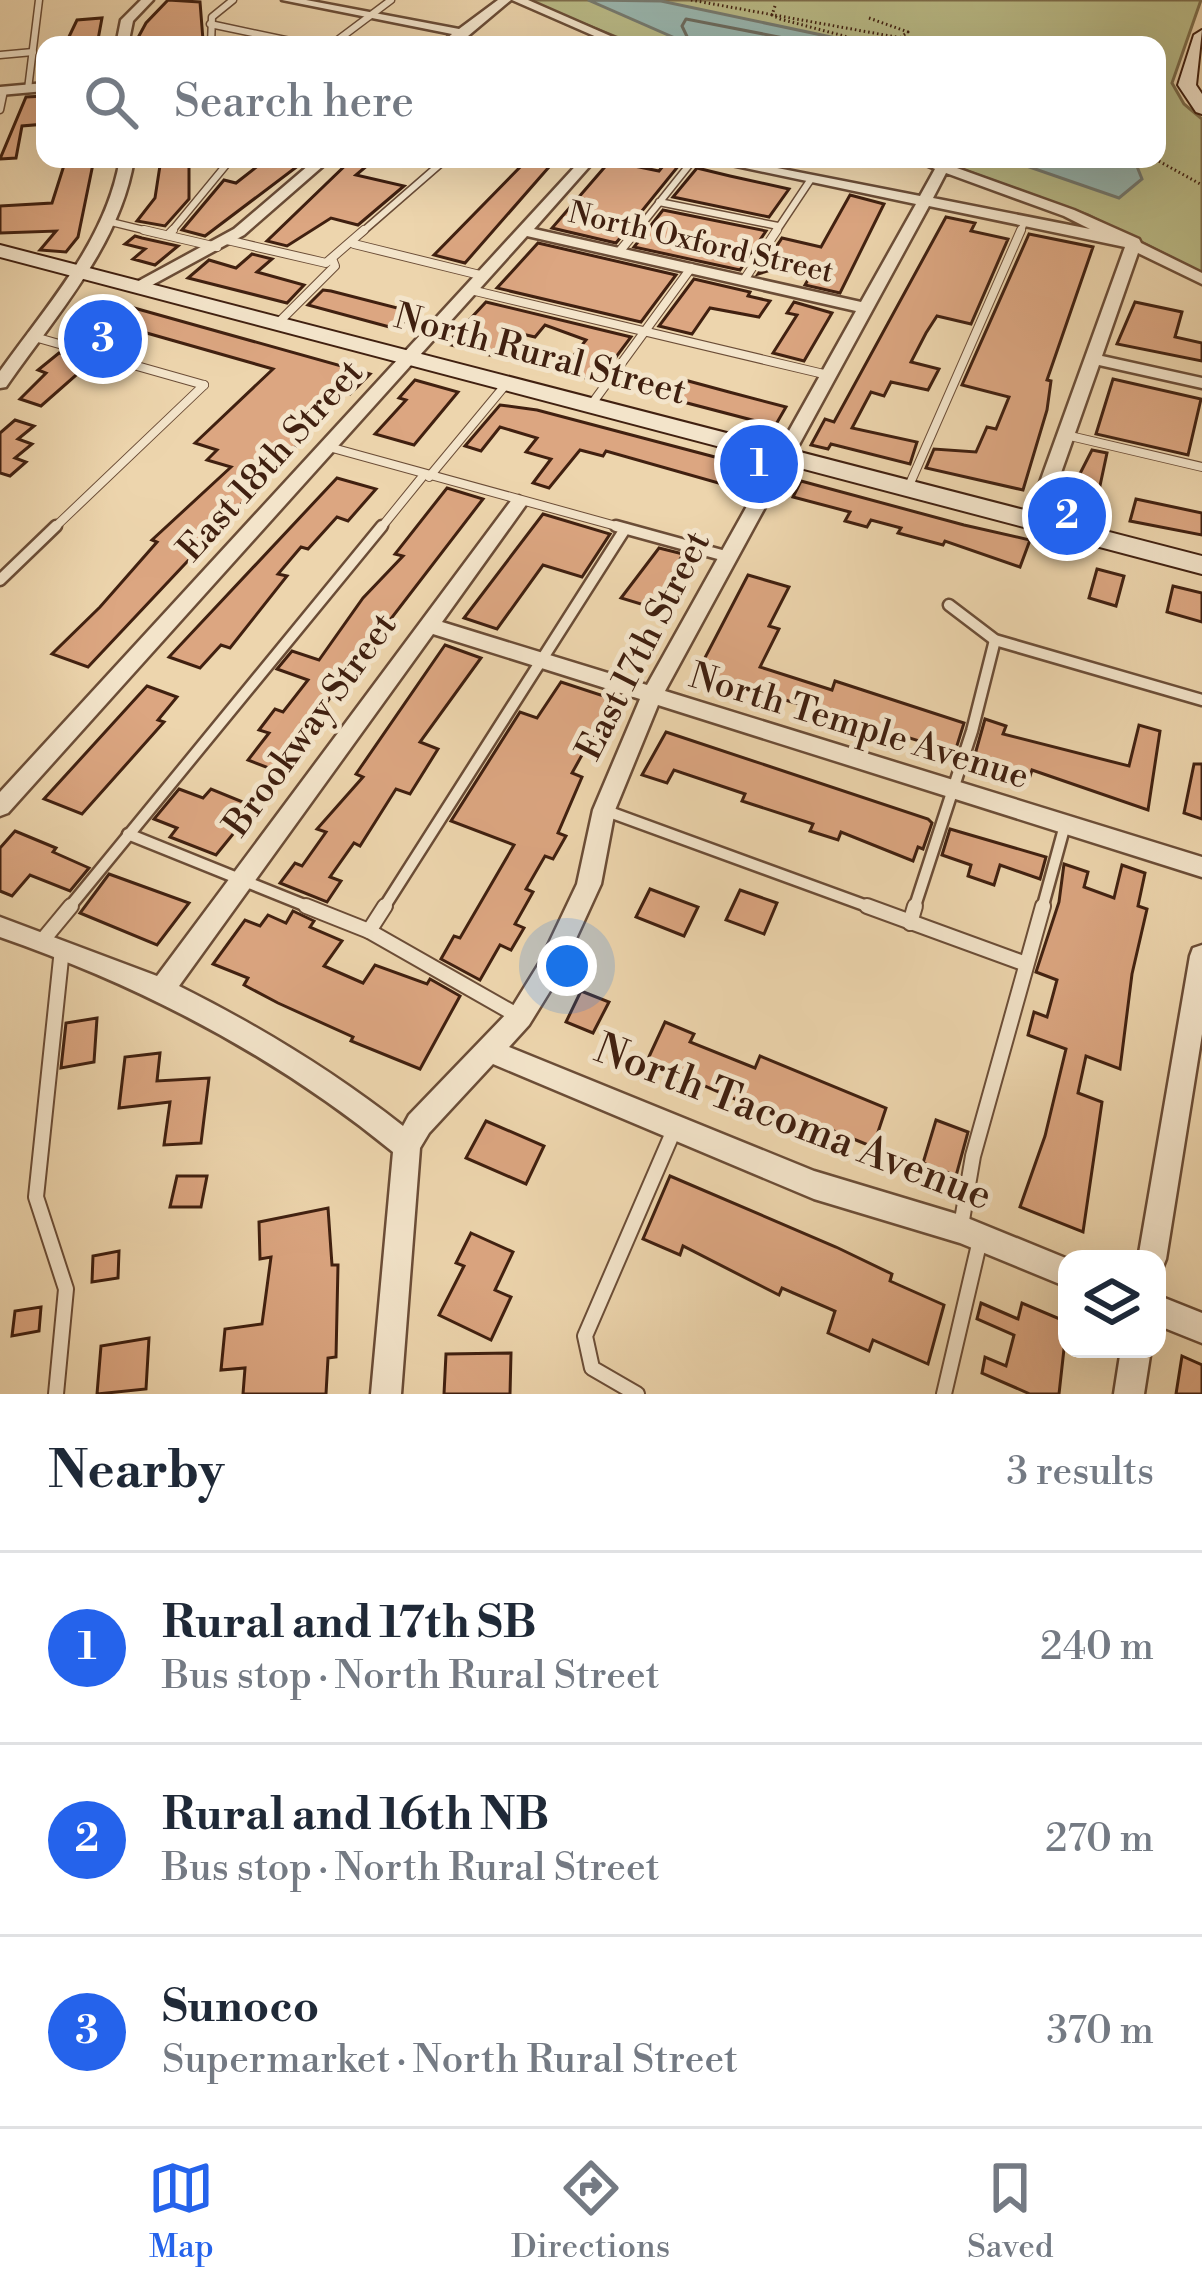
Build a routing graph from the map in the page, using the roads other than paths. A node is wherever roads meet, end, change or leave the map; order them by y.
1 (39, 0) edge
2 (147, 0) edge
3 (233, 0) edge
4 (288, 0) edge
5 (391, 0) edge
6 (506, 0) edge
7 (518, 0) edge
8 (370, 15) junction
9 (210, 24) junction
10 (464, 33) junction
11 (124, 36) edge
12 (211, 36) edge
13 (267, 36) edge
14 (343, 36) edge
15 (459, 36) edge
16 (604, 36) edge
17 (1201, 39) edge
18 (33, 52) junction
19 (0, 55) edge
20 (1194, 85) edge
21 (36, 88) edge
22 (28, 89) junction
23 (2, 91) edge
24 (1202, 108) edge
25 (0, 110) edge
26 (126, 168) edge
27 (224, 168) edge
28 (315, 168) edge
29 (436, 168) edge
30 (581, 168) edge
31 (687, 168) edge
32 (755, 168) edge
33 (942, 168) edge
34 (946, 168) edge
35 (811, 179) junction
36 (659, 202) junction
37 (923, 202) junction
38 (111, 222) junction
39 (1024, 224) junction
40 (778, 226) junction
41 (525, 230) junction
42 (169, 234) junction
43 (1134, 242) junction
44 (222, 243) junction
45 (354, 244) junction
46 (0, 251) edge
47 (619, 252) junction
48 (333, 260) junction
49 (691, 268) junction
50 (76, 271) junction
51 (1202, 279) edge
52 (744, 280) junction
53 (477, 283) junction
54 (138, 287) junction
55 (865, 308) junction
56 (277, 324) junction
57 (645, 329) junction
58 (31, 336) junction
59 (410, 358) junction
60 (1093, 358) junction
61 (828, 375) junction
62 (0, 382) edge
63 (507, 383) junction
64 (1202, 383) edge
65 (591, 405) junction
66 (1066, 435) junction
67 (329, 446) junction
68 (784, 455) junction
69 (1202, 467) edge
70 (426, 477) junction
71 (908, 488) junction
72 (519, 502) junction
73 (1035, 521) junction
74 (626, 529) junction
75 (729, 557) junction
76 (1202, 565) edge
77 (0, 580) edge
78 (949, 605) dead end
79 (429, 625) junction
80 (995, 640) junction
81 (541, 661) junction
82 (652, 696) junction
83 (1202, 700) edge
84 (951, 790) junction
85 (0, 807) edge
86 (604, 810) junction
87 (1065, 826) junction
88 (128, 834) junction
89 (1202, 867) edge
90 (243, 880) junction
91 (910, 923) junction
92 (0, 927) edge
93 (369, 931) junction
94 (52, 944) junction
95 (1202, 956) edge
96 (1026, 964) junction
97 (161, 991) junction
98 (520, 1017) junction
99 (490, 1051) junction
100 (675, 1127) junction
101 (407, 1146) junction
102 (970, 1234) junction
103 (1153, 1250) edge
104 (1058, 1269) edge
105 (1166, 1314) edge
106 (1202, 1328) edge
107 (1135, 1358) edge
108 (56, 1394) edge
109 (386, 1394) edge
110 (638, 1394) edge
111 (944, 1394) edge
112 (1129, 1394) edge

1 - 18 lane
2 - 11 street
3 - 9 lane
4 - 8 street
5 - 8 lane
6 - 10 street
7 - 16 street
8 - 10 street
8 - 14 lane
9 - 12 lane
9 - 13 lane
10 - 15 street
17 - 20 main road
18 - 19 lane
18 - 22 lane
20 - 24 main road
21 - 22 street
22 - 23 street
23 - 25 lane
26 - 38 street
27 - 42 lane
28 - 44 street
29 - 45 lane
30 - 41 street, East 18th Street
31 - 36 lane
32 - 35 street
33 - 37 street, East 17th Street
34 - 43 street
35 - 37 street
35 - 40 lane
36 - 40 lane
36 - 47 lane
37 - 39 street
37 - 55 street, East 17th Street
38 - 42 lane
38 - 50 street
39 - 43 street
39 - 71 lane
40 - 52 lane
41 - 47 street, North Oxford Street
41 - 53 street, East 18th Street
42 - 44 lane
43 - 51 street
43 - 60 street
44 - 48 lane
44 - 54 street
45 - 48 lane
45 - 53 lane
46 - 50 main road, North Rural Street
47 - 49 street, North Oxford Street
48 - 56 lane
49 - 52 street, North Oxford Street
49 - 57 lane
50 - 54 main road, North Rural Street
50 - 58 street
52 - 55 street, North Oxford Street
53 - 57 lane
53 - 59 street, East 18th Street
54 - 56 main road, North Rural Street
55 - 61 street, East 17th Street
56 - 59 main road, North Rural Street
57 - 61 lane
57 - 65 lane
58 - 62 street
58 - 77 lane
59 - 63 main road, North Rural Street
59 - 67 street, East 18th Street
60 - 64 street
60 - 66 street
61 - 68 street, East 17th Street
63 - 65 main road, North Rural Street
63 - 70 lane
65 - 68 main road, North Rural Street
66 - 69 lane
66 - 73 street
67 - 70 lane
67 - 85 street, East 18th Street
68 - 71 main road, North Rural Street
68 - 75 street, East 17th Street
70 - 72 lane
70 - 88 lane
71 - 73 main road, North Rural Street
72 - 74 lane
72 - 79 street, Brookway Street
73 - 76 main road, North Rural Street
74 - 75 lane
74 - 81 lane
75 - 82 street, East 17th Street
78 - 80 lane
79 - 81 street, North Temple Avenue
79 - 90 street, Brookway Street
80 - 83 lane
80 - 84 lane
81 - 82 street, North Temple Avenue
81 - 93 lane
82 - 84 street, North Temple Avenue
82 - 86 street, East 17th Street
84 - 87 street, North Temple Avenue
84 - 91 lane
86 - 91 lane
86 - 98 street, East 17th Street
87 - 89 street, North Temple Avenue
87 - 96 lane
88 - 90 lane
88 - 94 lane
90 - 93 lane
90 - 97 street, Brookway Street
91 - 96 lane
92 - 94 street
93 - 98 lane
94 - 97 street
94 - 108 lane
95 - 103 street
96 - 102 lane
97 - 101 street
98 - 99 street, East 17th Street
99 - 100 street, North Tacoma Avenue
99 - 101 street, East 17th Street
100 - 102 street, North Tacoma Avenue
100 - 110 lane
101 - 109 street
102 - 104 street, North Tacoma Avenue
102 - 111 lane
105 - 106 street
107 - 112 street

